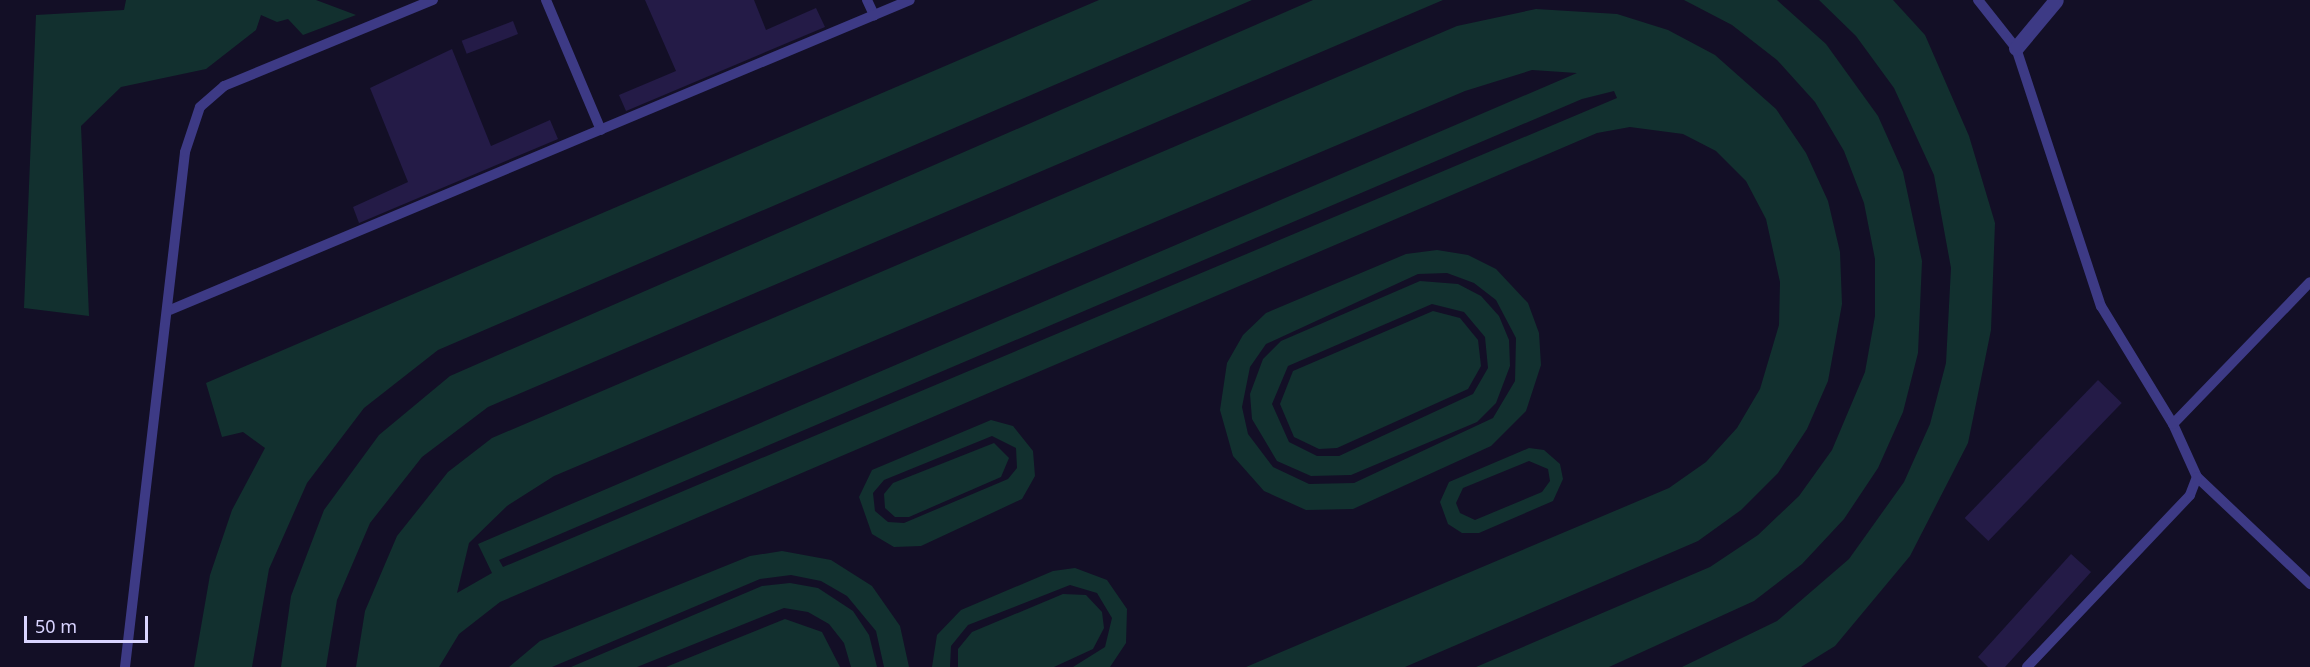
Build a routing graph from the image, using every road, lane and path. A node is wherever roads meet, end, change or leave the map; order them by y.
1 (433, 0) edge
2 (546, 0) edge
3 (867, 0) edge
4 (910, 0) edge
5 (1978, 0) edge
6 (2056, 0) edge
7 (874, 15) junction
8 (2016, 48) junction
9 (601, 130) junction
10 (2310, 282) edge
11 (170, 310) junction
12 (2173, 424) junction
13 (2198, 477) junction
14 (2310, 584) edge
15 (125, 667) edge
16 (2027, 667) edge

1 - 11 lane
2 - 9 lane
3 - 7 lane
4 - 7 lane
5 - 8 lane
6 - 8 street
7 - 9 lane
8 - 12 lane
9 - 11 lane
10 - 12 lane
11 - 15 lane
12 - 13 lane
13 - 14 lane
13 - 16 lane

